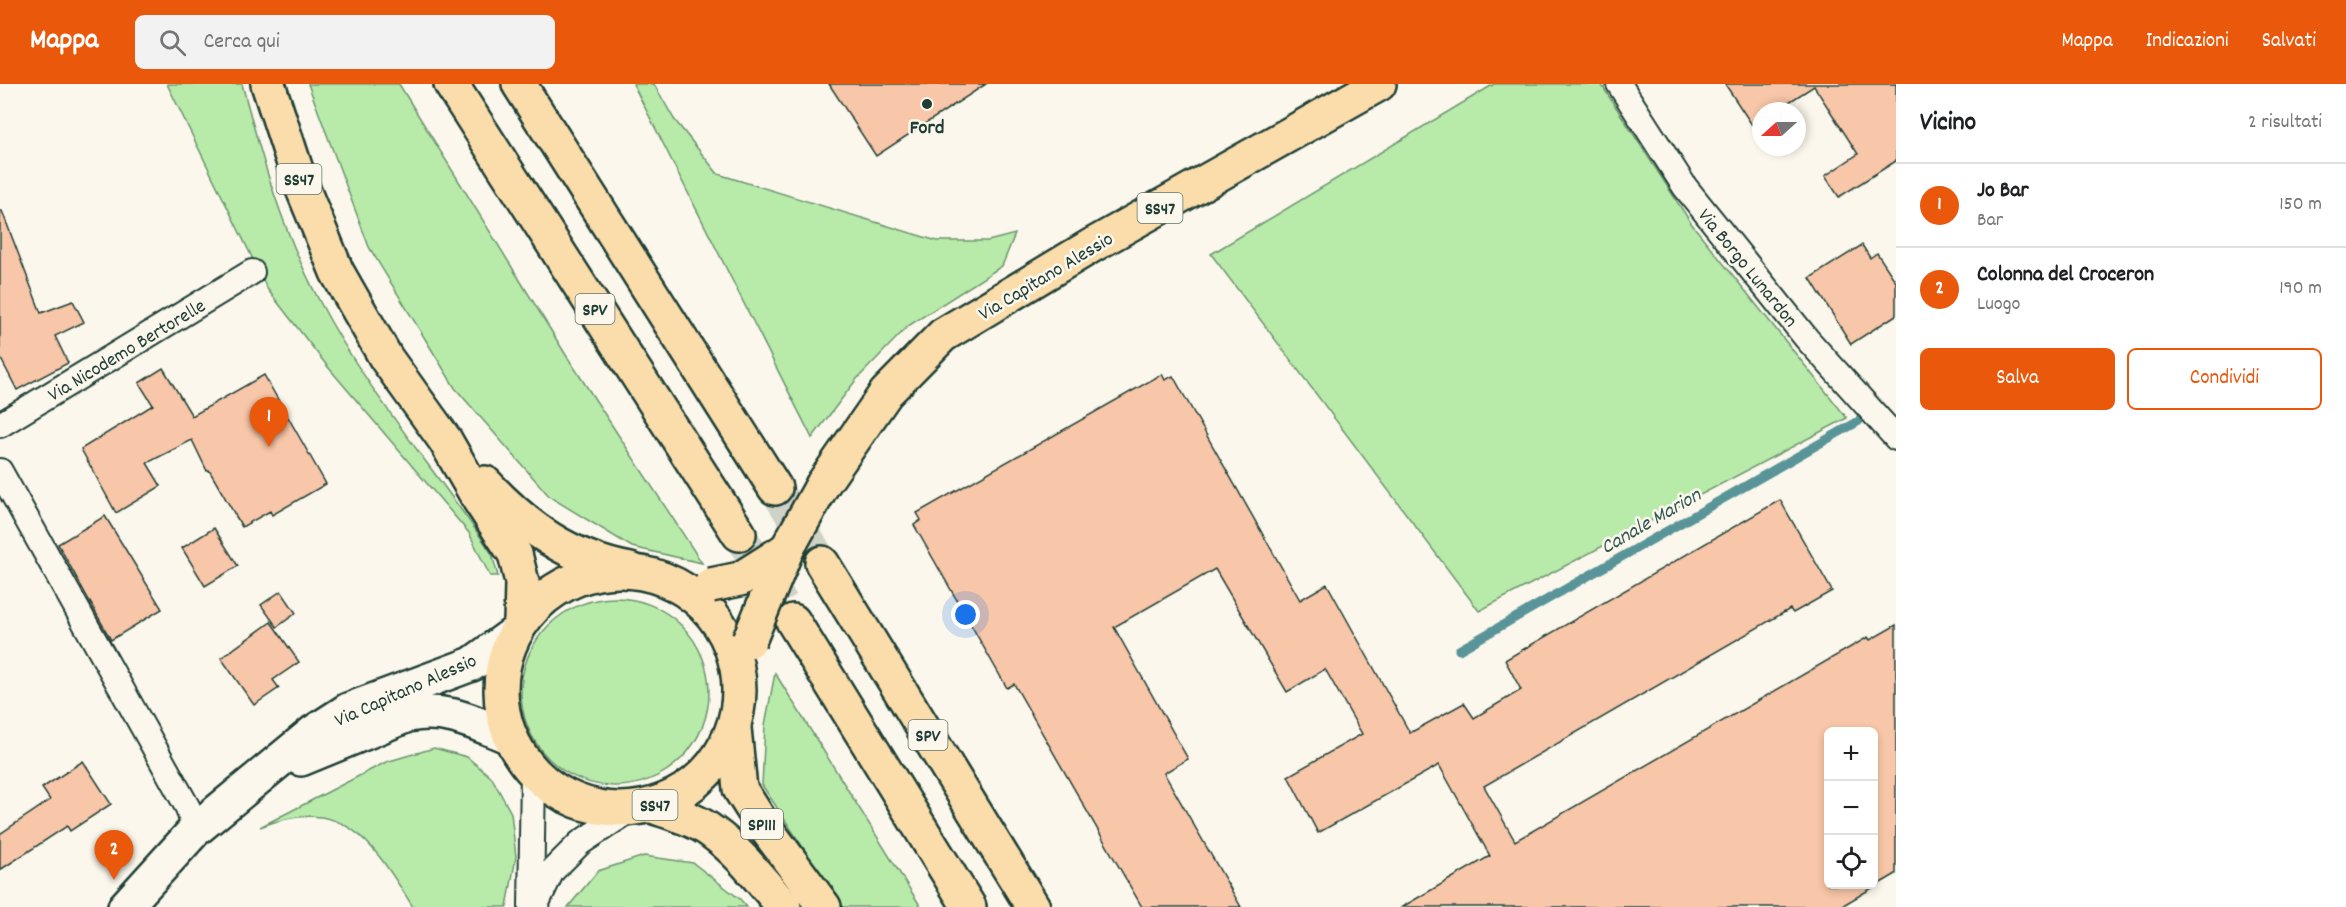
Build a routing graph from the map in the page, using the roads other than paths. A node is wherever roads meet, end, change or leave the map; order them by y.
1 (268, 84) edge
2 (451, 84) edge
3 (519, 84) edge
4 (1379, 84) edge
5 (1619, 84) edge
6 (252, 272) dead end
7 (0, 425) edge
8 (1896, 438) edge
9 (444, 440) junction
10 (0, 471) edge
11 (775, 488) tunnel mouth
12 (739, 534) tunnel mouth
13 (787, 549) junction
14 (822, 563) tunnel mouth
15 (630, 570) junction
16 (673, 582) junction
17 (793, 621) tunnel mouth
18 (519, 627) junction
19 (744, 655) junction
20 (735, 728) junction
21 (510, 737) junction
22 (533, 772) junction
23 (260, 778) junction
24 (641, 808) junction
25 (195, 830) junction
26 (125, 907) edge
27 (531, 907) edge
28 (536, 907) edge
29 (784, 907) edge
30 (824, 907) edge
31 (969, 907) edge
32 (1033, 907) edge

1 - 9 main road, SS47
2 - 12 main road, SPV
3 - 11 main road
4 - 13 main road, Via Capitano Alessio / SS47, bridge
5 - 8 street, Via Borgo Lunardon
6 - 7 street, Via Nicodemo Bertorelle
9 - 15 main road, SS47
9 - 18 main road, SS47
10 - 25 street
13 - 16 main road, Via Capitano Alessio / SS47, bridge
13 - 19 main road, Via Capitano Alessio / SS47, bridge
14 - 32 main road, SPV
15 - 16 main road, SS47
15 - 18 main road, SS47
16 - 19 main road, SS47
17 - 31 main road
18 - 21 main road, SS47
18 - 23 main road, Via Capitano Alessio
19 - 20 main road, SS47
20 - 24 main road, SS47
20 - 30 main road, SP111
21 - 22 main road, SS47
21 - 23 main road, Via Capitano Alessio
22 - 24 main road, SS47
22 - 27 street
23 - 25 main road
24 - 28 street
24 - 29 main road, SP111
25 - 26 main road

